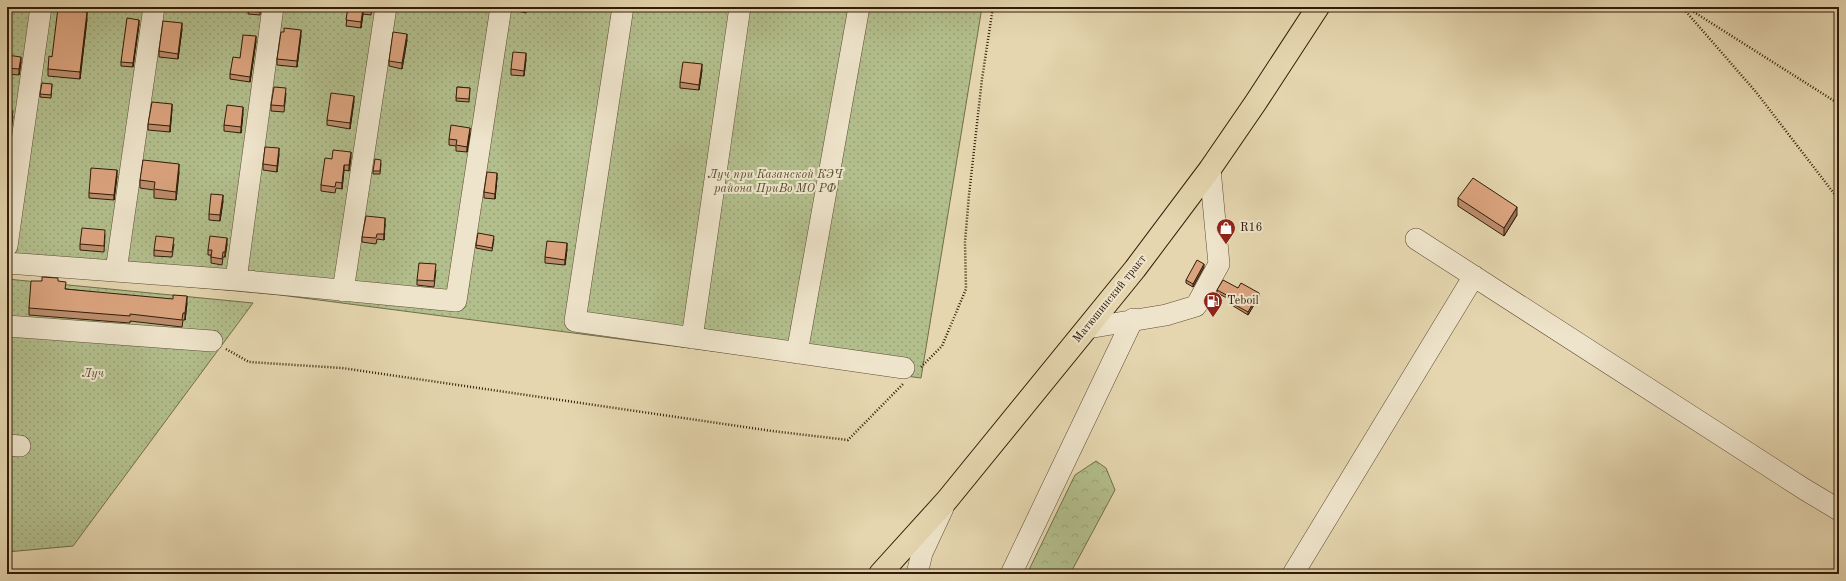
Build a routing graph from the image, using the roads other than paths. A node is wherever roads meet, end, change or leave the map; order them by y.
1 (41, 7) edge
2 (154, 7) edge
3 (273, 7) edge
4 (386, 7) edge
5 (501, 7) edge
6 (623, 7) edge
7 (740, 7) edge
8 (859, 7) edge
9 (1318, 7) edge
10 (1210, 169) junction
11 (1416, 239) dead end
12 (7, 246) edge
13 (7, 263) edge
14 (116, 271) junction
15 (1474, 276) junction
16 (236, 280) junction
17 (343, 291) junction
18 (1133, 319) junction
19 (7, 326) edge
20 (1088, 328) junction
21 (692, 338) junction
22 (212, 342) dead end
23 (796, 353) junction
24 (904, 368) dead end
25 (947, 500) junction
26 (1839, 510) edge
27 (880, 574) edge
28 (917, 574) edge
29 (1012, 574) edge
30 (1293, 574) edge

1 - 12 street
2 - 14 street
3 - 16 street
4 - 17 street
5 - 17 street
6 - 21 street
7 - 21 street
8 - 23 street
9 - 10 main road, Матюшинский тракт
10 - 18 street
10 - 20 main road, Матюшинский тракт
11 - 15 street
13 - 14 street
14 - 16 street
15 - 26 street
15 - 30 street
16 - 17 street
18 - 20 street
18 - 29 street
19 - 22 street
20 - 25 main road, Матюшинский тракт
21 - 23 street
23 - 24 street
25 - 27 main road, Матюшинский тракт
25 - 28 street

